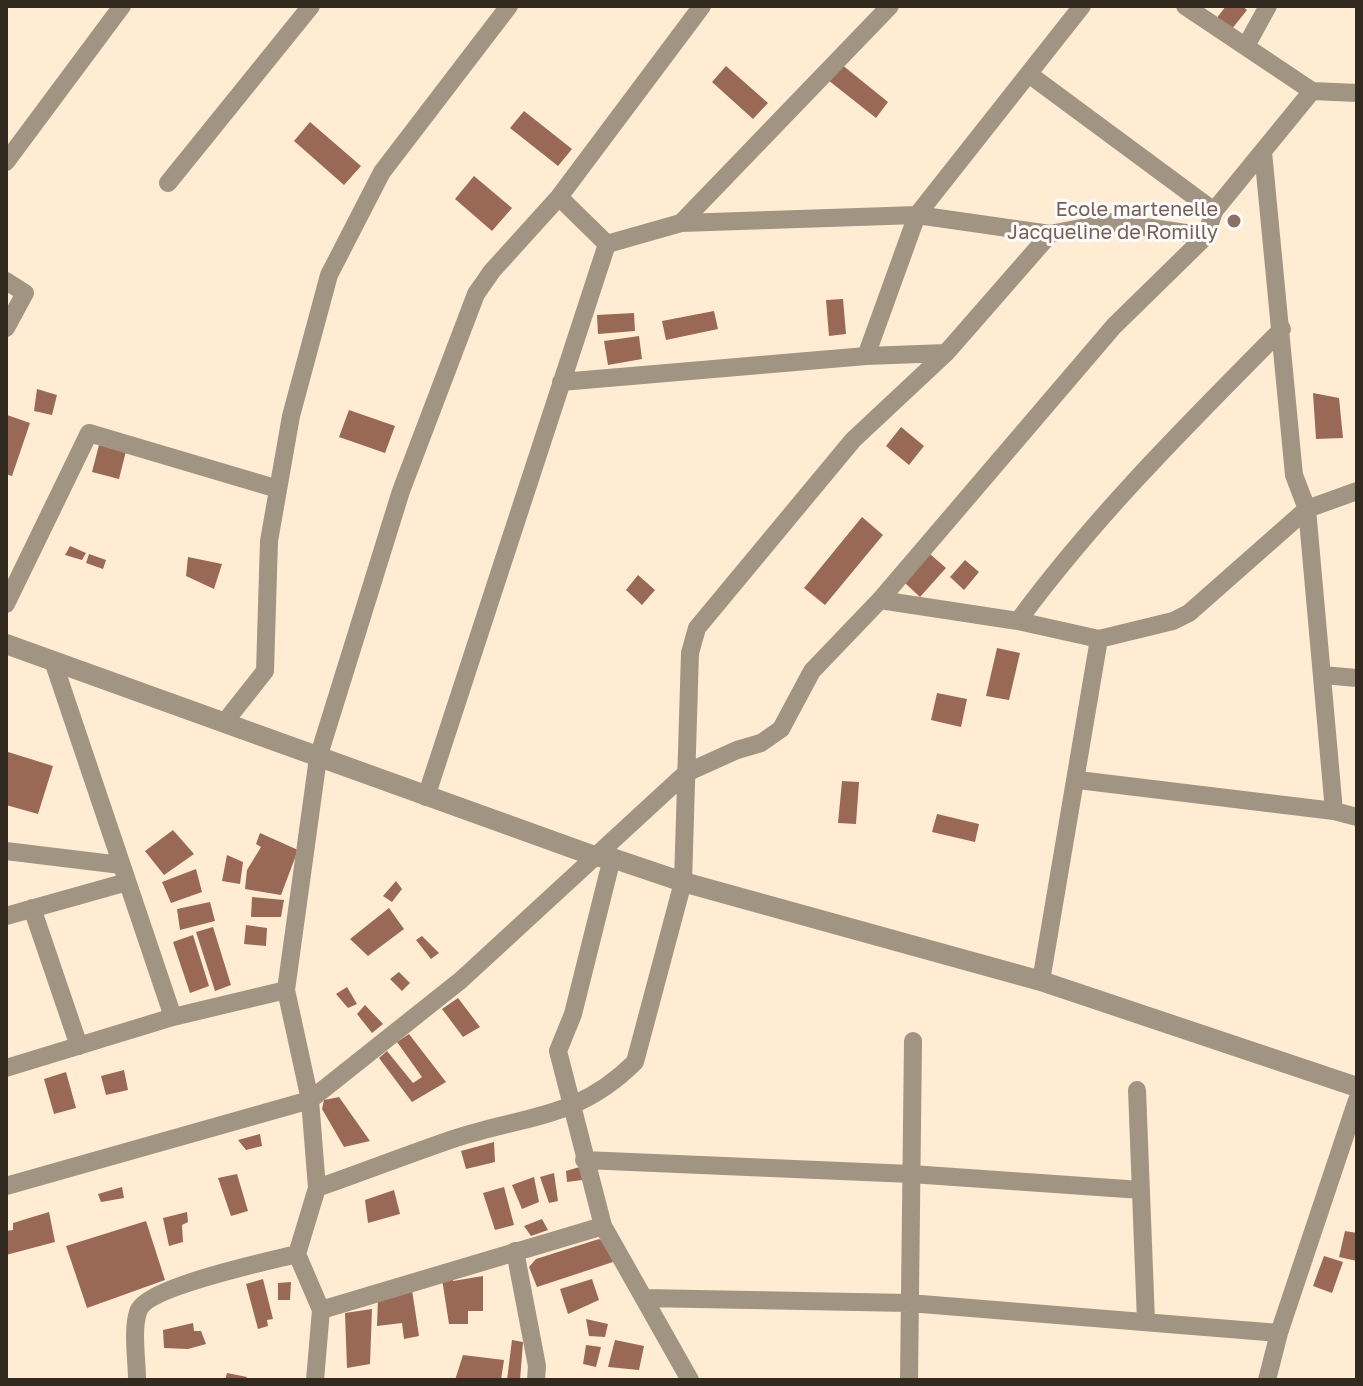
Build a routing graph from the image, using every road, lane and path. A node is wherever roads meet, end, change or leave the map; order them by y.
1 (122, 6) edge
2 (311, 6) edge
3 (509, 6) edge
4 (702, 6) edge
5 (890, 6) edge
6 (1082, 6) edge
7 (1185, 6) edge
8 (1268, 6) edge
9 (1246, 46) junction
10 (1030, 75) junction
11 (1312, 91) junction
12 (1355, 96) edge
13 (1263, 152) junction
14 (6, 162) edge
15 (168, 183) dead end
16 (559, 197) junction
17 (1214, 211) junction
18 (917, 215) junction
19 (681, 223) junction
20 (1050, 234) junction
21 (1206, 236) junction
22 (607, 244) junction
23 (6, 281) edge
24 (6, 328) edge
25 (1282, 329) junction
26 (946, 353) junction
27 (866, 356) junction
28 (561, 382) junction
29 (278, 489) junction
30 (1357, 491) edge
31 (1307, 509) junction
32 (880, 600) junction
33 (6, 604) edge
34 (1018, 621) junction
35 (1099, 639) junction
36 (6, 644) edge
37 (53, 661) junction
38 (1323, 675) junction
39 (1357, 678) edge
40 (224, 723) junction
41 (318, 758) junction
42 (686, 773) junction
43 (1078, 780) junction
44 (426, 797) junction
45 (1334, 811) junction
46 (1357, 817) edge
47 (6, 851) edge
48 (604, 857) junction
49 (124, 874) junction
50 (683, 882) junction
51 (32, 908) junction
52 (6, 916) edge
53 (1041, 981) junction
54 (286, 990) junction
55 (173, 1017) junction
56 (913, 1041) dead end
57 (79, 1046) junction
58 (6, 1068) edge
59 (1357, 1087) edge
60 (1137, 1090) dead end
61 (310, 1100) junction
62 (1357, 1100) edge
63 (572, 1108) junction
64 (584, 1160) junction
65 (911, 1174) junction
66 (6, 1186) edge
67 (317, 1188) junction
68 (1141, 1190) junction
69 (603, 1226) junction
70 (515, 1251) junction
71 (297, 1254) junction
72 (644, 1298) junction
73 (909, 1303) junction
74 (321, 1310) junction
75 (1146, 1321) junction
76 (1279, 1333) junction
77 (137, 1380) edge
78 (315, 1380) edge
79 (536, 1380) edge
80 (690, 1380) edge
81 (909, 1380) edge
82 (1267, 1380) edge

1 - 14 street
2 - 15 street
3 - 29 street
4 - 16 street
5 - 19 street
6 - 10 street
7 - 9 street
8 - 9 street
9 - 11 street
10 - 17 street
10 - 18 street
11 - 12 street
11 - 13 street
13 - 17 street
13 - 25 street
16 - 22 street
16 - 41 street
17 - 21 street
18 - 19 street
18 - 20 street
18 - 27 street
19 - 22 street
20 - 21 street
20 - 26 street
21 - 32 street
22 - 28 street
23 - 24 street
25 - 31 street
25 - 34 street
26 - 27 street
26 - 42 street
27 - 28 street
28 - 44 street
29 - 33 street
29 - 40 street
30 - 31 street
31 - 35 street
31 - 38 street
32 - 34 street
32 - 42 street
34 - 35 street
35 - 43 street
36 - 37 street
37 - 40 street
37 - 49 street
38 - 39 street
38 - 45 street
40 - 41 street
41 - 44 street
41 - 54 street
42 - 48 street
42 - 50 street
43 - 45 street
43 - 53 street
44 - 48 street
45 - 46 street
47 - 49 street
48 - 50 street
48 - 61 street
48 - 63 street
49 - 51 street
49 - 55 street
50 - 53 street
50 - 63 street
51 - 52 street
51 - 57 street
53 - 59 street
54 - 55 street
54 - 61 street
55 - 57 street
56 - 65 street
57 - 58 street
60 - 68 street
61 - 66 street
61 - 67 street
62 - 76 street
63 - 64 street
63 - 67 street
64 - 65 street
64 - 69 street
65 - 68 street
65 - 73 street
67 - 71 street
68 - 75 street
69 - 70 street
69 - 72 street
70 - 74 street
70 - 79 street
71 - 74 street
71 - 77 street
72 - 73 street
72 - 80 street
73 - 75 street
73 - 81 street
74 - 78 street
75 - 76 street
76 - 82 street

